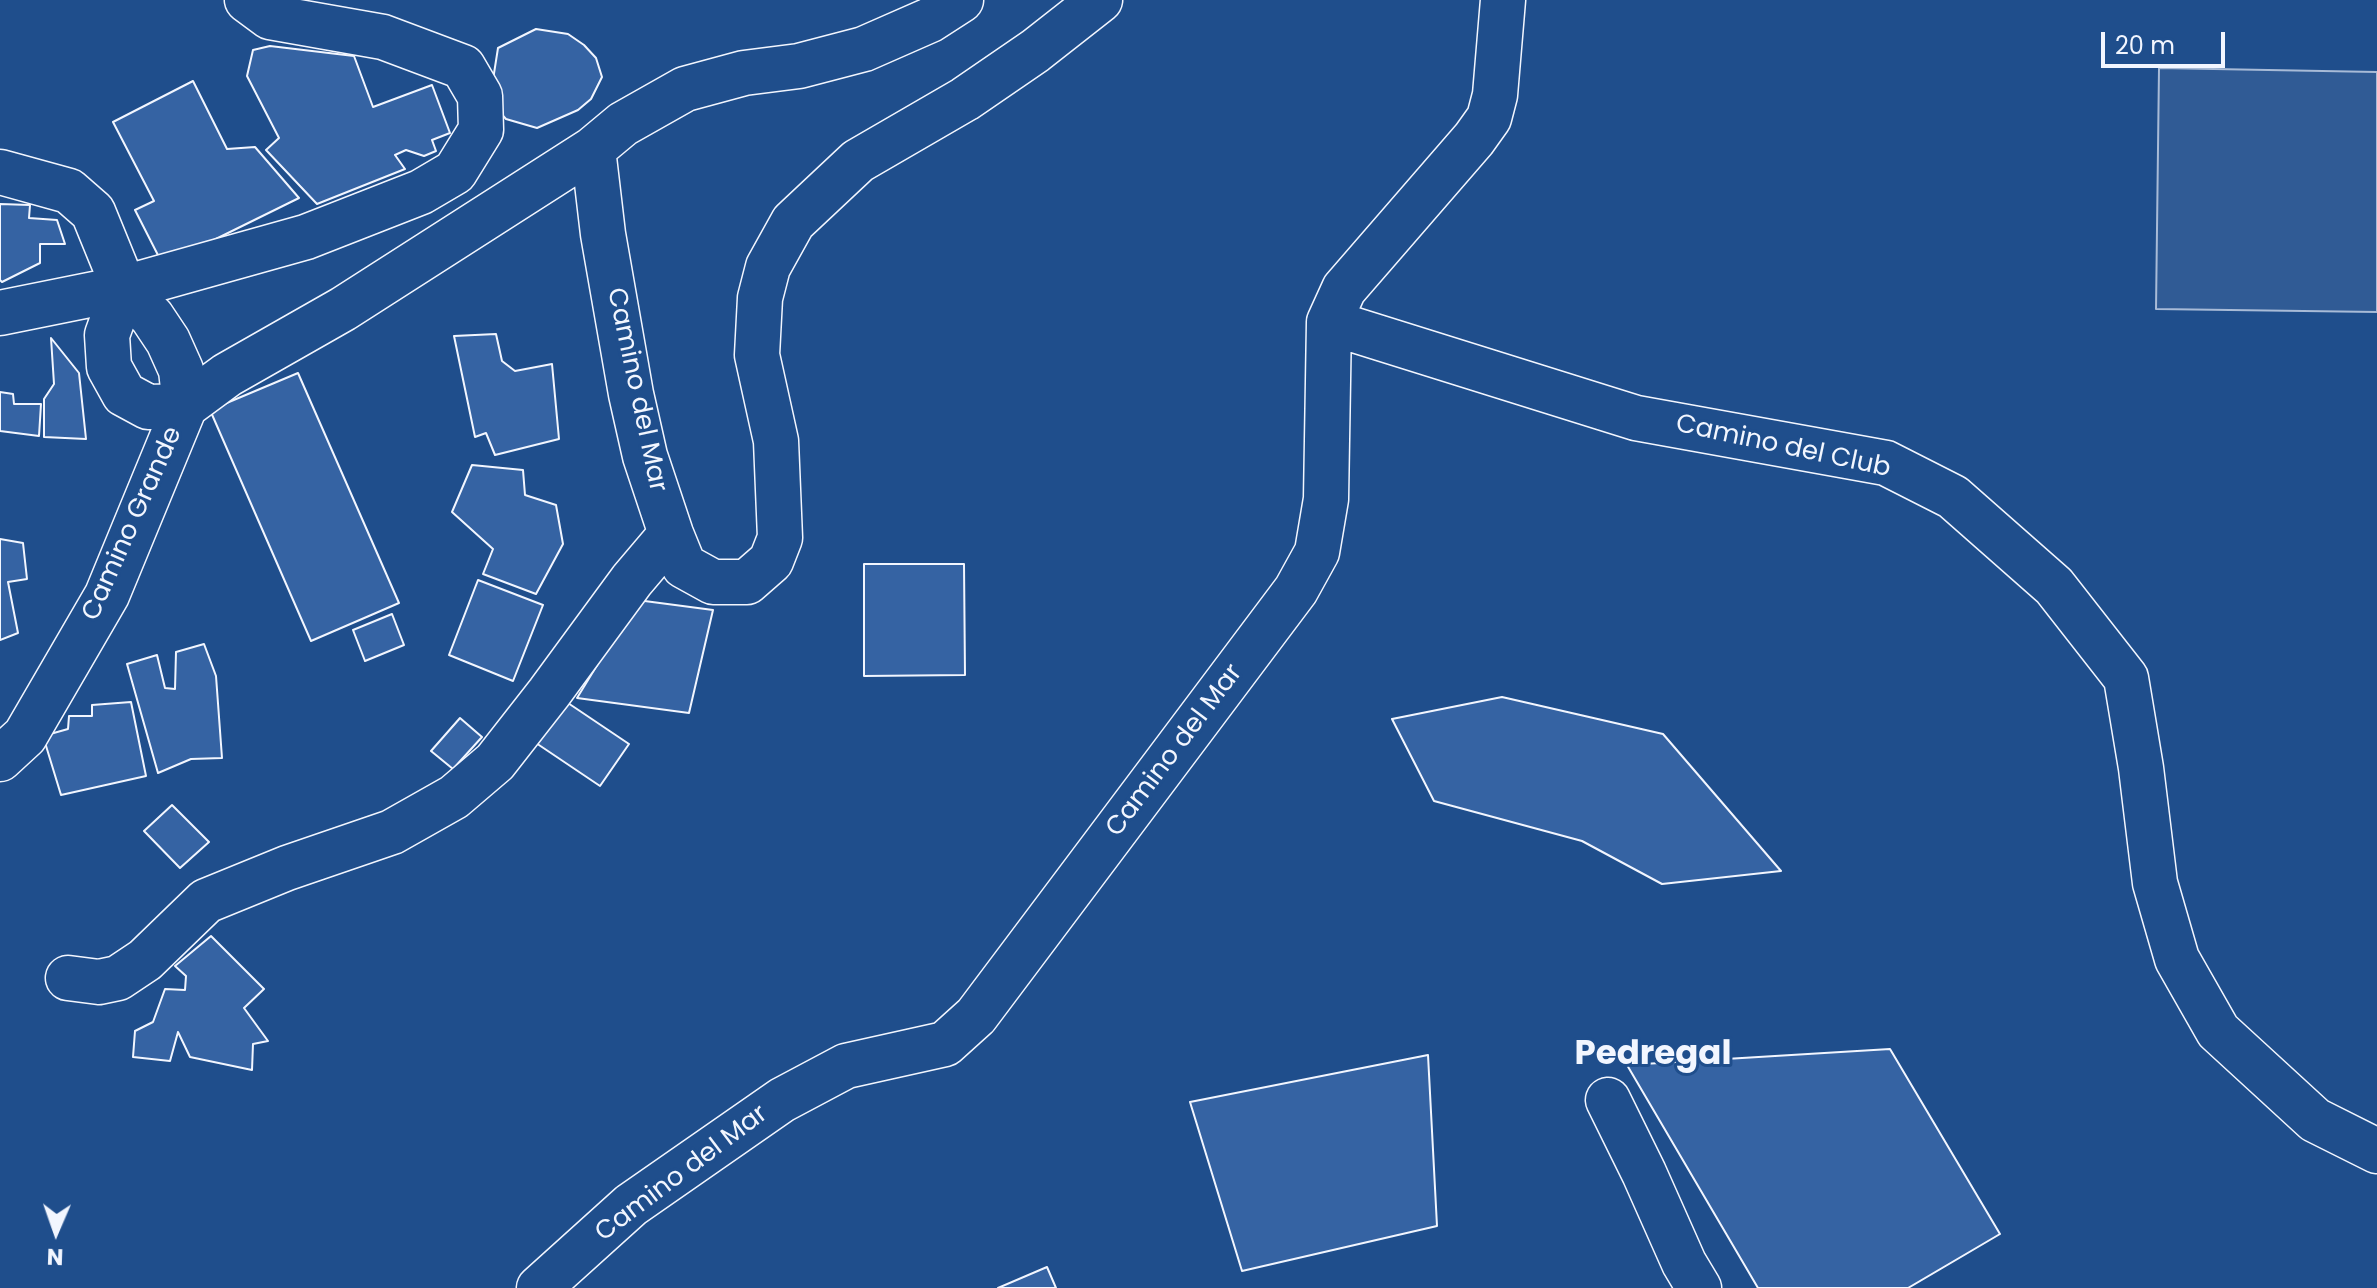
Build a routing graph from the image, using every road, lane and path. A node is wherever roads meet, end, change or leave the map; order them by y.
1 (247, 0) edge
2 (961, 0) edge
3 (1100, 0) edge
4 (1503, 0) edge
5 (593, 149) junction
6 (0, 172) edge
7 (124, 288) junction
8 (0, 313) edge
9 (1329, 322) junction
10 (185, 406) junction
11 (671, 534) junction
12 (0, 759) edge
13 (68, 978) dead end
14 (1608, 1100) dead end
15 (2377, 1151) edge
16 (539, 1288) edge
17 (1699, 1288) edge

1 - 7 street
2 - 5 street
3 - 11 street, Camino del Mar
4 - 9 street, Camino del Mar
5 - 10 street
5 - 11 street, Camino del Mar
6 - 7 street
7 - 8 street
7 - 10 street
7 - 10 street
9 - 15 street, Camino del Club
9 - 16 street, Camino del Mar
10 - 12 street, Camino Grande
11 - 13 street
14 - 17 street

